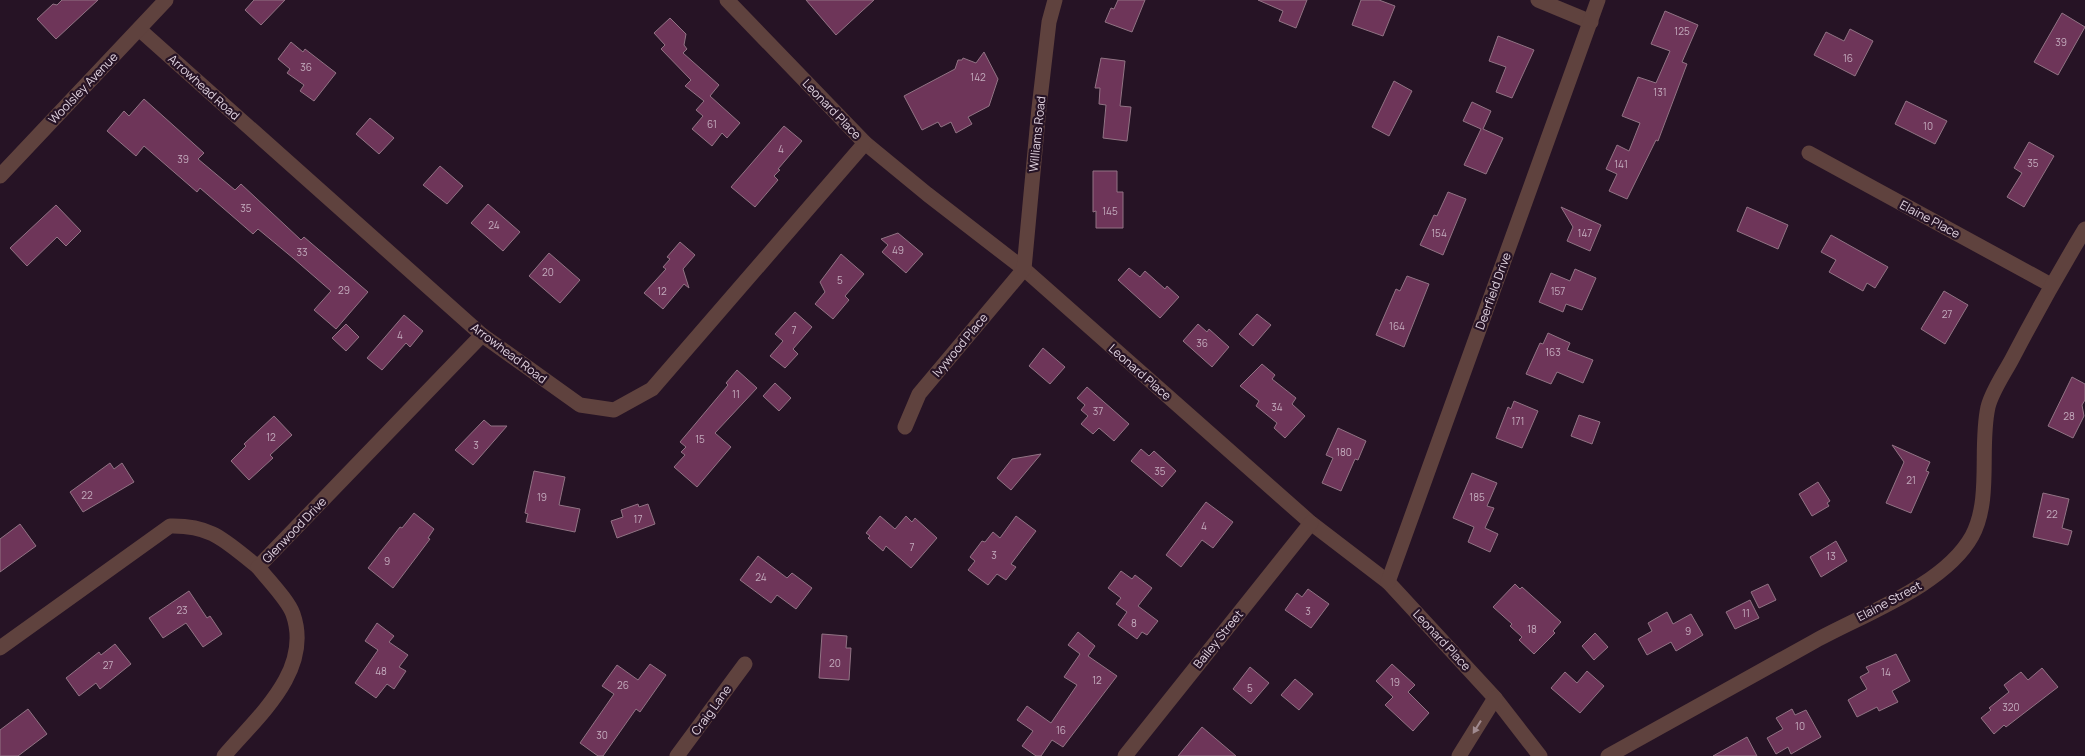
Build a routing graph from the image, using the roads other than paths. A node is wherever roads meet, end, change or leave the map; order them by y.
1 (166, 0) edge
2 (727, 0) edge
3 (1056, 0) edge
4 (1538, 0) edge
5 (1598, 0) edge
6 (1591, 22) junction
7 (140, 30) junction
8 (865, 143) junction
9 (1809, 153) dead end
10 (0, 176) edge
11 (2085, 229) edge
12 (1024, 269) junction
13 (2051, 285) junction
14 (482, 335) junction
15 (905, 427) dead end
16 (1311, 523) junction
17 (258, 567) junction
18 (1388, 582) junction
19 (0, 648) edge
20 (745, 664) dead end
21 (1495, 698) junction
22 (224, 756) edge
23 (677, 756) edge
24 (1125, 756) edge
25 (1459, 756) edge
26 (1540, 756) edge
27 (1608, 756) edge

1 - 7 street, Woolsley Avenue
2 - 8 street, Leonard Place
3 - 12 street, Williams Road
4 - 6 street
5 - 6 street, Deerfield Drive
6 - 18 street, Deerfield Drive
7 - 10 street, Woolsley Avenue
7 - 14 street, Arrowhead Road
8 - 12 street, Leonard Place
8 - 14 street, Arrowhead Road
9 - 13 street, Elaine Place
11 - 13 street, Elaine Street
12 - 15 street, Ivywood Place
12 - 16 street, Leonard Place
13 - 27 street, Elaine Street
14 - 17 street, Glenwood Drive
16 - 18 street, Leonard Place
16 - 24 street, Bailey Street
17 - 19 street, Glenwood Drive
17 - 22 street
18 - 21 street, Leonard Place
20 - 23 street, Craig Lane
21 -> 25 street
21 - 26 street, Leonard Place

